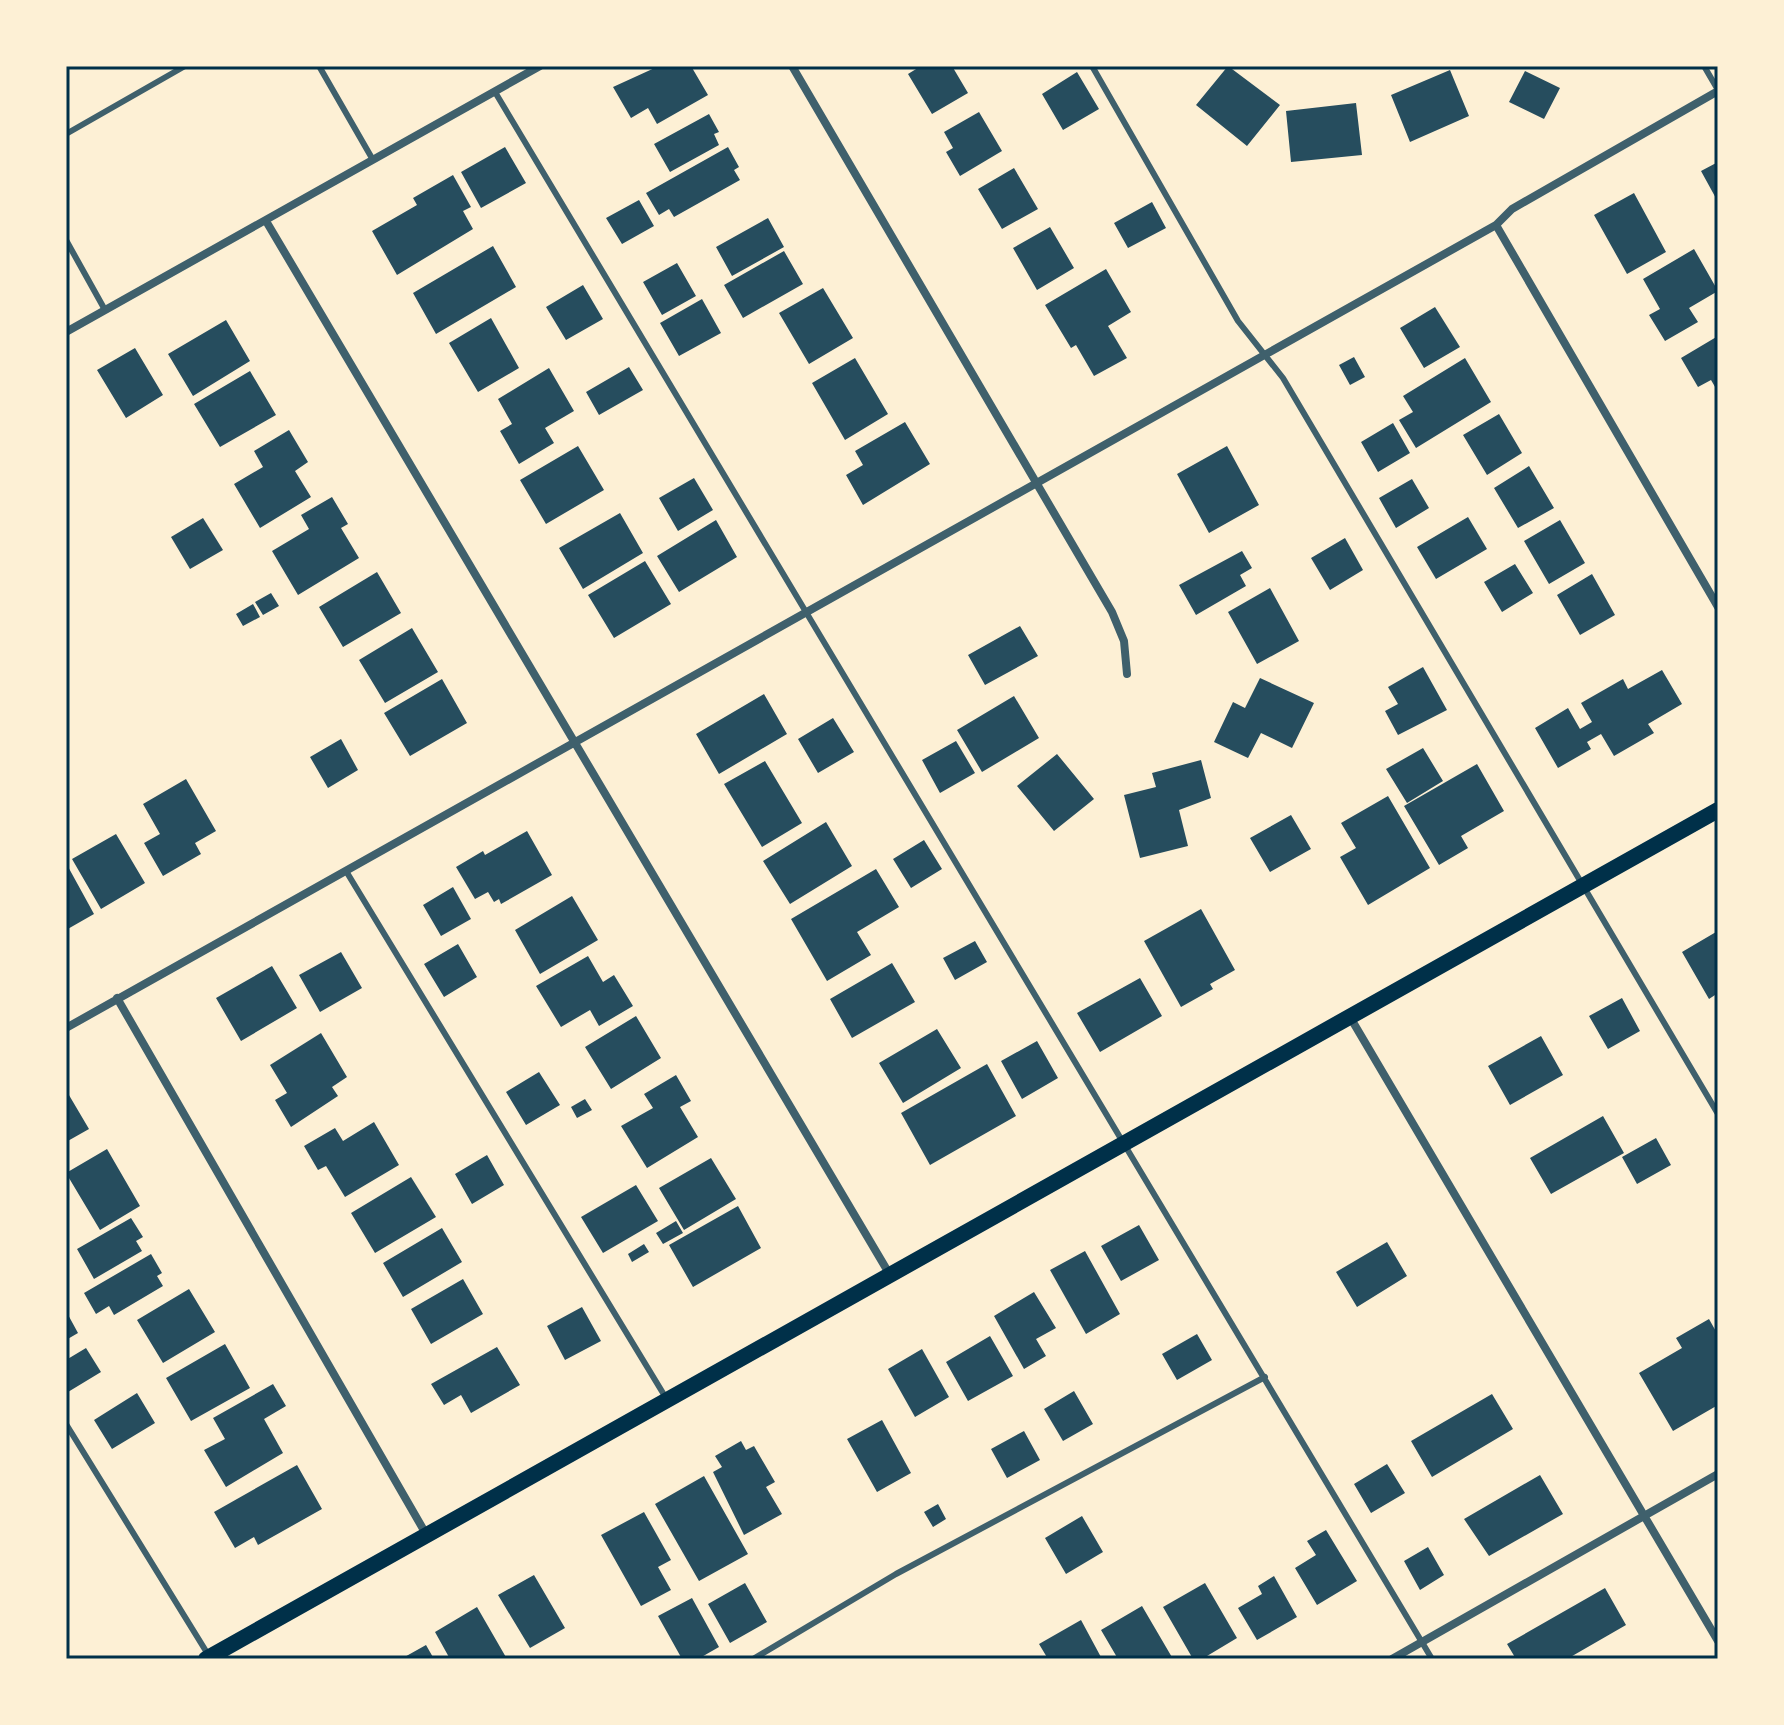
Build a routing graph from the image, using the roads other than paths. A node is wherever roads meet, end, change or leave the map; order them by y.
1 (185, 66) edge
2 (319, 66) edge
3 (540, 66) edge
4 (792, 66) edge
5 (1092, 66) edge
6 (1704, 66) edge
7 (1718, 91) edge
8 (495, 92) junction
9 (66, 134) edge
10 (373, 160) junction
11 (266, 221) junction
12 (1496, 225) junction
13 (66, 240) edge
14 (105, 310) junction
15 (66, 332) edge
16 (1263, 354) junction
17 (1037, 481) junction
18 (1718, 607) edge
19 (806, 613) junction
20 (1127, 674) dead end
21 (575, 744) junction
22 (1718, 810) edge
23 (346, 871) junction
24 (1583, 886) junction
25 (117, 998) junction
26 (1350, 1017) junction
27 (66, 1028) edge
28 (1718, 1114) edge
29 (1124, 1144) junction
30 (891, 1276) junction
31 (1265, 1377) junction
32 (668, 1400) junction
33 (66, 1424) edge
34 (1718, 1474) edge
35 (1644, 1515) junction
36 (426, 1534) junction
37 (1718, 1641) edge
38 (1422, 1642) junction
39 (208, 1658) edge
40 (753, 1659) edge
41 (1392, 1659) edge
42 (1432, 1659) edge

1 - 9 lane
2 - 10 lane
3 - 8 street
4 - 17 street
5 - 16 lane
6 - 7 lane
7 - 12 street
8 - 10 street
8 - 19 lane
10 - 11 street
11 - 14 street
11 - 21 street
12 - 16 street
12 - 18 street
13 - 14 lane
14 - 15 street
16 - 17 street
16 - 24 lane
17 - 19 street
17 - 20 street
19 - 21 street
19 - 29 lane
21 - 23 street
21 - 30 street
22 - 24 main road
23 - 25 street
23 - 32 lane
24 - 26 main road
24 - 28 lane
25 - 27 street
25 - 36 street
26 - 29 main road
26 - 35 street
29 - 30 main road
29 - 31 lane
30 - 32 main road
31 - 38 lane
31 - 40 lane
32 - 36 main road
33 - 39 lane
34 - 35 street
35 - 37 street
35 - 38 street
36 - 39 main road
38 - 41 street
38 - 42 lane

